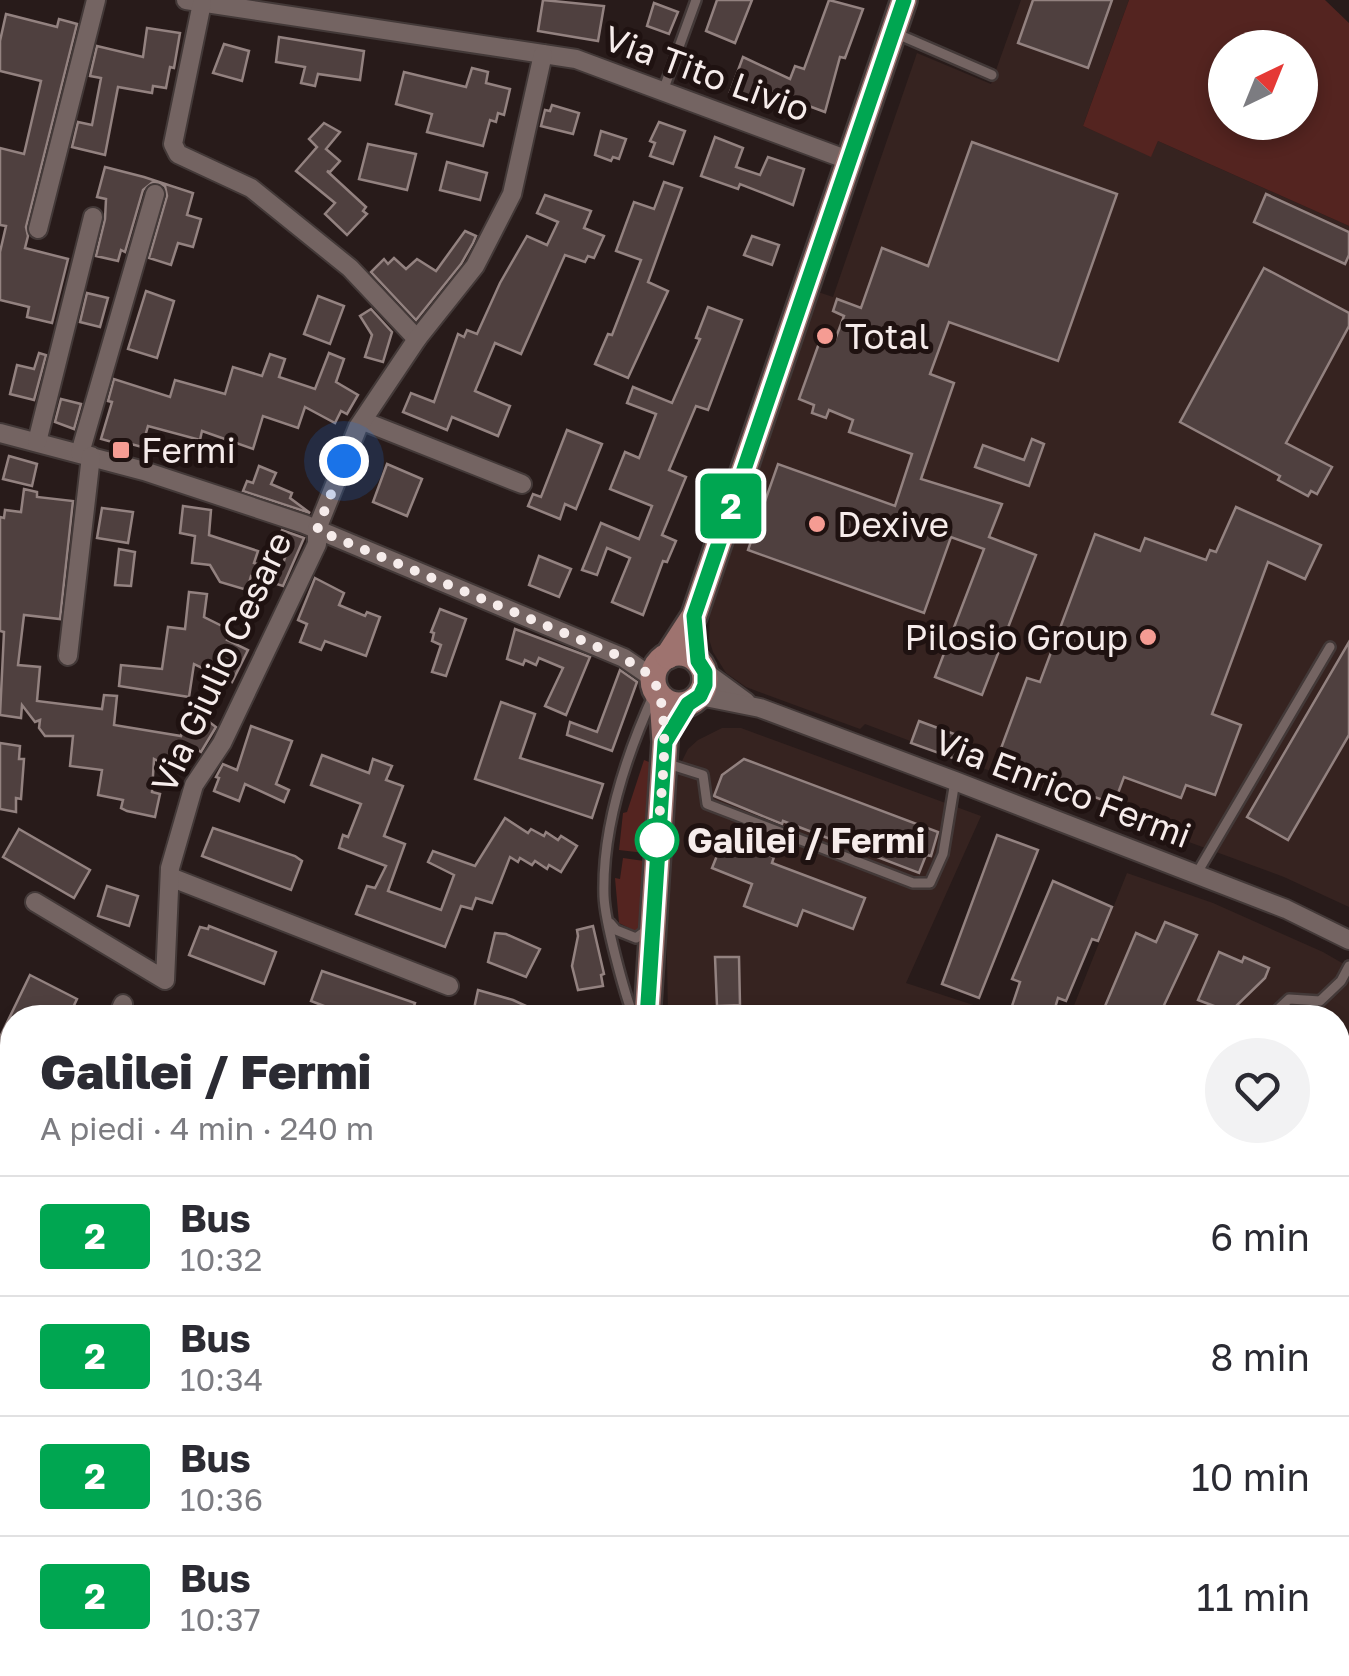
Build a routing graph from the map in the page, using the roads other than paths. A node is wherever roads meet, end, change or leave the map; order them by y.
1 (96, 0) edge
2 (696, 0) edge
3 (904, 0) edge
4 (194, 1) edge
5 (255, 6) edge
6 (893, 32) junction
7 (543, 54) junction
8 (992, 75) dead end
9 (663, 91) junction
10 (848, 160) junction
11 (155, 194) dead end
12 (93, 217) dead end
13 (38, 229) dead end
14 (417, 339) junction
15 (363, 422) junction
16 (0, 432) edge
17 (37, 442) junction
18 (85, 454) junction
19 (522, 484) dead end
20 (317, 530) junction
21 (694, 616) junction
22 (1330, 648) dead end
23 (68, 656) dead end
24 (660, 677) junction
25 (698, 683) junction
26 (664, 752) junction
27 (955, 781) junction
28 (1196, 874) junction
29 (170, 877) junction
30 (35, 902) dead end
31 (652, 918) junction
32 (610, 922) junction
33 (1349, 940) edge
34 (1349, 966) edge
35 (1341, 981) junction
36 (450, 986) dead end
37 (1349, 989) edge
38 (631, 1005) edge
39 (648, 1005) edge
40 (1283, 1005) edge

1 - 13 street
2 - 9 lane
3 - 6 street
4 - 5 street, Via Tito Livio
4 - 14 street
5 - 7 street, Via Tito Livio
6 - 8 lane
6 - 10 street
7 - 9 street, Via Tito Livio
7 - 14 street, Via Giulio Cesare
9 - 10 street, Via Tito Livio
10 - 21 street
11 - 18 street
12 - 17 street
14 - 15 street, Via Giulio Cesare
15 - 19 street
15 - 20 street, Via Giulio Cesare
16 - 17 street
17 - 18 street
18 - 20 street
18 - 23 street
20 - 24 street
20 - 29 street, Via Giulio Cesare
21 - 24 street
21 - 25 street
22 - 28 lane
24 - 25 street
24 - 25 street
24 - 26 street
24 - 32 lane
25 - 26 street
25 - 27 street, Via Enrico Fermi
26 - 27 lane
26 - 31 street
27 - 28 street, Via Enrico Fermi
28 - 33 street, Via Enrico Fermi
29 - 30 street, Via Giulio Cesare
29 - 36 street
31 - 32 lane
31 - 39 street
32 - 38 lane
34 - 35 lane
35 - 37 lane
35 - 40 lane

